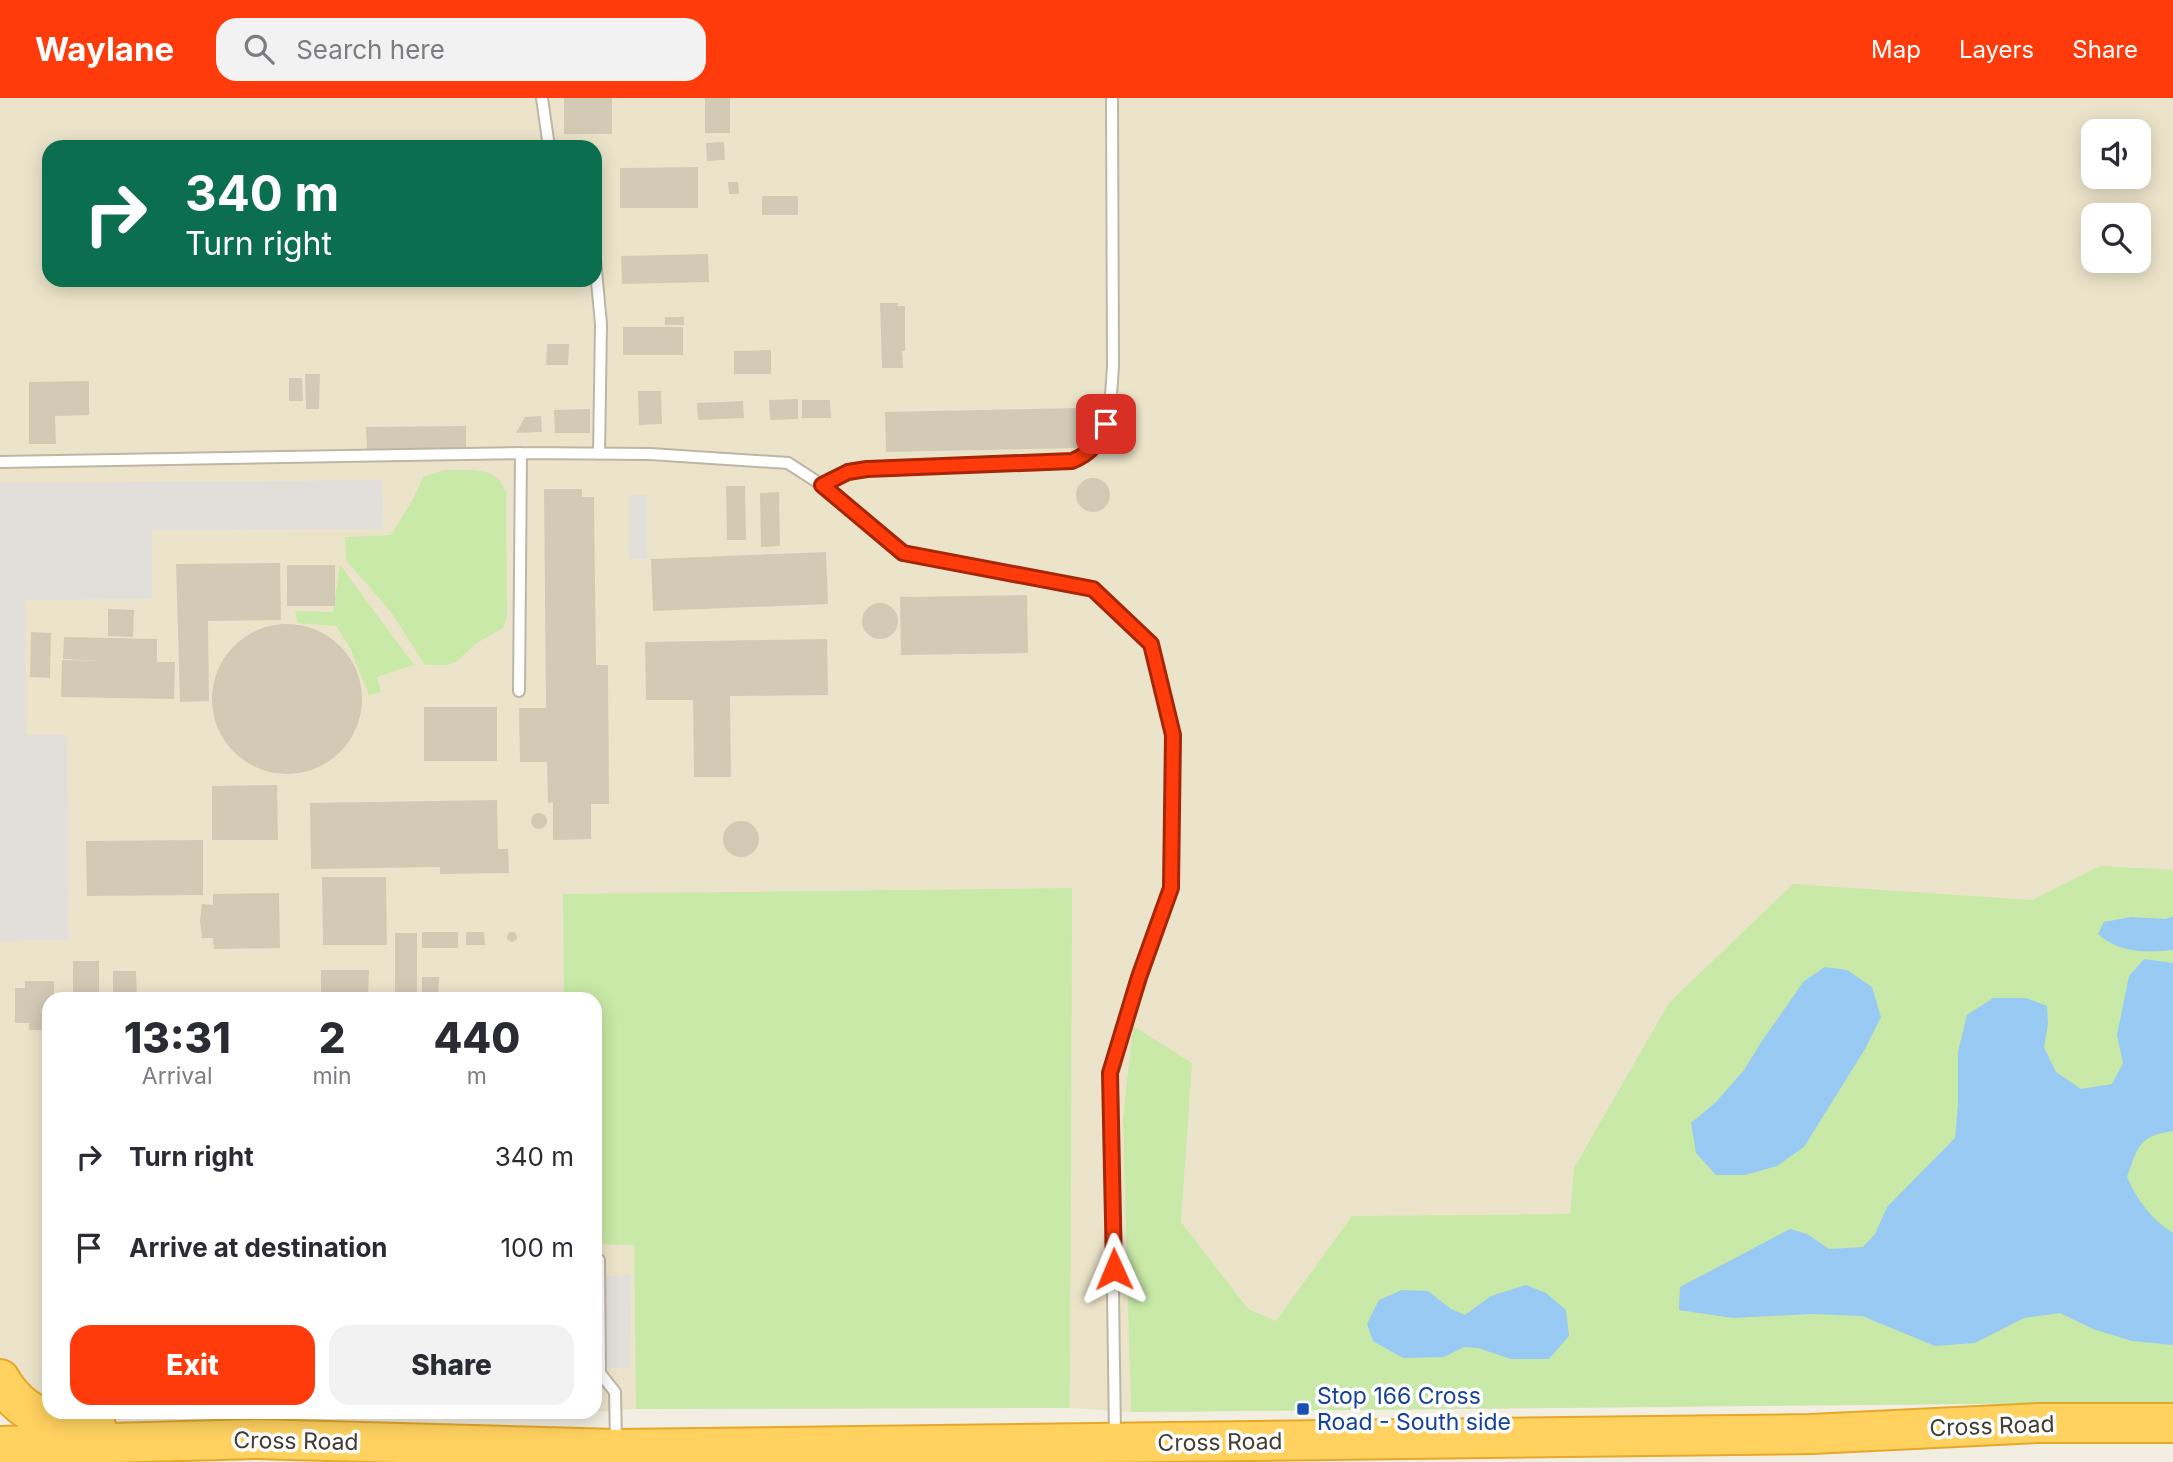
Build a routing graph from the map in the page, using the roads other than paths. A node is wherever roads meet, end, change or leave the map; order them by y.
1 (542, 98) edge
2 (1112, 98) edge
3 (548, 140) edge
4 (598, 287) edge
5 (521, 453) junction
6 (599, 454) junction
7 (0, 461) edge
8 (822, 485) junction
9 (519, 691) dead end
10 (602, 1376) edge
11 (0, 1379) edge
12 (42, 1417) edge
13 (51, 1419) edge
14 (2173, 1423) edge
15 (1811, 1434) junction
16 (256, 1439) junction
17 (1115, 1443) junction
18 (0, 1446) edge
19 (616, 1449) junction
20 (2173, 1449) edge

1 - 3 lane
2 - 8 lane
4 - 6 lane
5 - 6 lane
5 - 7 lane
5 - 9 lane
6 - 8 lane
8 - 17 lane
10 - 19 lane
11 - 12 highway
13 - 16 highway
14 - 15 highway, Cross Road
15 - 17 highway, Cross Road
15 - 20 highway, Cross Road
16 - 18 highway, Cross Road
16 - 19 highway, Cross Road
17 - 19 highway, Cross Road

